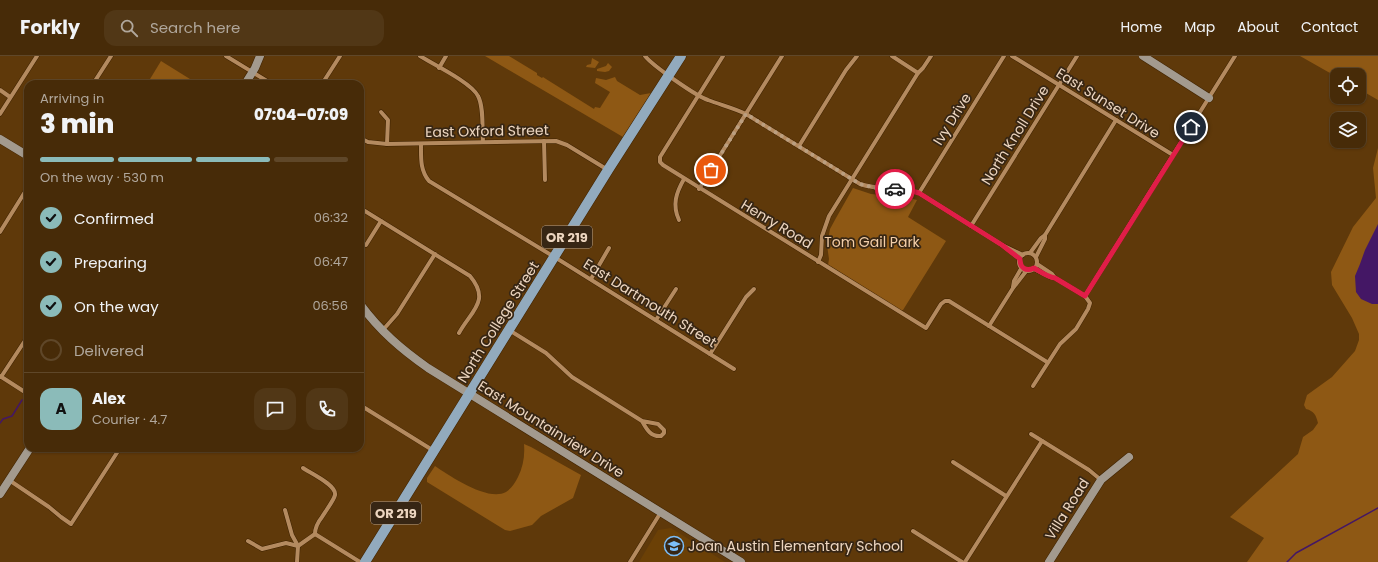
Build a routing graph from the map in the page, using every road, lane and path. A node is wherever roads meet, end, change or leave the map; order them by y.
1 (37, 56) edge
2 (111, 56) edge
3 (226, 56) edge
4 (260, 56) edge
5 (340, 56) edge
6 (420, 56) edge
7 (446, 56) edge
8 (645, 56) edge
9 (681, 56) edge
10 (722, 56) edge
11 (782, 56) edge
12 (857, 56) edge
13 (892, 56) edge
14 (931, 56) edge
15 (1004, 56) edge
16 (1012, 56) edge
17 (1077, 56) edge
18 (1143, 56) edge
19 (1235, 56) edge
20 (439, 68) junction
21 (252, 72) junction
22 (918, 73) junction
23 (669, 75) junction
24 (96, 80) edge
25 (247, 80) edge
26 (265, 80) edge
27 (325, 80) edge
28 (1059, 85) junction
29 (0, 90) edge
30 (698, 95) junction
31 (10, 97) junction
32 (1209, 98) junction
33 (381, 112) dead end
34 (0, 114) edge
35 (746, 114) junction
36 (1116, 120) junction
37 (0, 139) edge
38 (364, 140) edge
39 (544, 141) junction
40 (483, 142) junction
41 (387, 144) junction
42 (420, 144) junction
43 (799, 146) junction
44 (24, 154) edge
45 (1173, 155) junction
46 (608, 170) junction
47 (684, 179) junction
48 (545, 180) dead end
49 (852, 180) junction
50 (699, 189) junction
51 (24, 193) edge
52 (919, 193) junction
53 (364, 210) edge
54 (679, 220) dead end
55 (381, 221) junction
56 (971, 226) junction
57 (0, 232) edge
58 (1046, 234) junction
59 (366, 245) dead end
60 (1002, 245) junction
61 (609, 248) dead end
62 (1030, 253) junction
63 (435, 254) junction
64 (1023, 255) junction
65 (554, 257) junction
66 (1036, 257) junction
67 (1020, 259) junction
68 (818, 262) junction
69 (1037, 264) junction
70 (1022, 267) junction
71 (1034, 268) junction
72 (1027, 270) junction
73 (1055, 278) junction
74 (590, 279) junction
75 (1013, 288) junction
76 (676, 289) dead end
77 (754, 289) dead end
78 (1085, 296) junction
79 (364, 309) edge
80 (656, 320) junction
81 (989, 326) junction
82 (509, 330) junction
83 (382, 331) junction
84 (459, 333) dead end
85 (24, 342) edge
86 (710, 354) junction
87 (1047, 362) junction
88 (734, 369) dead end
89 (1, 377) edge
90 (1033, 386) dead end
91 (24, 391) edge
92 (470, 394) junction
93 (364, 407) edge
94 (642, 421) junction
95 (1032, 434) dead end
96 (1042, 440) junction
97 (434, 451) junction
98 (27, 452) edge
99 (117, 452) edge
100 (1129, 457) dead end
101 (953, 462) dead end
102 (303, 468) dead end
103 (9, 480) junction
104 (1101, 480) junction
105 (0, 494) edge
106 (1006, 496) junction
107 (285, 510) dead end
108 (661, 512) junction
109 (912, 531) dead end
110 (315, 534) junction
111 (248, 541) dead end
112 (298, 546) junction
113 (297, 562) edge
114 (360, 562) edge
115 (365, 562) edge
116 (630, 562) edge
117 (741, 562) edge
118 (962, 562) edge
119 (965, 562) edge
120 (1049, 562) edge

1 - 31 street
2 - 24 street
3 - 21 street
4 - 21 street
5 - 27 street
6 - 20 street
7 - 20 street
8 - 23 street
9 - 23 main road, North College Street / OR 219
10 - 30 street
11 - 35 street
12 - 43 street
13 - 22 street
14 - 22 street
15 - 52 street, Ivy Drive
16 - 28 street, East Sunset Drive
17 - 28 street, North Knoll Drive
18 - 32 street
19 - 32 street
20 - 40 street
21 - 25 street
21 - 26 street
22 - 49 street
23 - 30 street
23 - 46 main road, North College Street / OR 219
28 - 36 street, East Sunset Drive
28 - 56 street, North Knoll Drive
29 - 31 street
30 - 35 street
30 - 47 street, Henry Road
31 - 34 street
32 - 45 street
33 - 41 street
35 - 43 street
35 - 50 street
36 - 45 street, East Sunset Drive
36 - 58 street
37 - 44 street
38 - 41 street, East Oxford Street
39 - 40 street, East Oxford Street
39 - 46 street, East Oxford Street
39 - 48 street
40 - 42 street, East Oxford Street
41 - 42 street, East Oxford Street
42 - 65 street, East Dartmouth Street
43 - 49 street
45 - 78 street
46 - 65 main road, North College Street / OR 219
47 - 50 street, Henry Road
47 - 54 street
49 - 52 street
49 - 68 street
50 - 68 street, Henry Road
51 - 57 street
52 - 56 street
53 - 55 street
55 - 59 street
55 - 63 street
56 - 60 street
58 - 62 street
58 - 66 street
60 - 64 street
60 - 67 street
61 - 74 street
62 - 64 street
62 - 66 street
63 - 83 street
63 - 84 street
64 - 67 street
65 - 74 street, East Dartmouth Street
65 - 82 main road, North College Street / OR 219
66 - 69 street
67 - 70 street
68 - 81 street, Henry Road
69 - 71 street
69 - 73 street
70 - 72 street
70 - 75 street
71 - 72 street
71 - 73 street
72 - 75 street
73 - 78 street
74 - 80 street, East Dartmouth Street
75 - 81 street
76 - 80 street
77 - 86 street
78 - 87 street
79 - 83 street, East Mountainview Drive
80 - 86 street, East Dartmouth Street
81 - 87 street
82 - 92 main road, North College Street / OR 219
82 - 94 street
83 - 92 street, East Mountainview Drive
85 - 89 street
86 - 88 street, East Dartmouth Street
87 - 90 street
89 - 91 street
92 - 97 main road, North College Street / OR 219
92 - 108 street, East Mountainview Drive
93 - 97 street
94 - 94 street
95 - 96 street
96 - 104 street
96 - 106 street
97 - 115 main road, North College Street / OR 219
98 - 103 street
99 - 103 street
100 - 104 street, Villa Road
101 - 106 street
102 - 110 street
103 - 105 street
104 - 120 street, Villa Road
106 - 119 street
107 - 112 street
108 - 116 street
108 - 117 street, East Mountainview Drive
109 - 118 street
110 - 112 street
110 - 114 street
111 - 112 street
112 - 113 street

